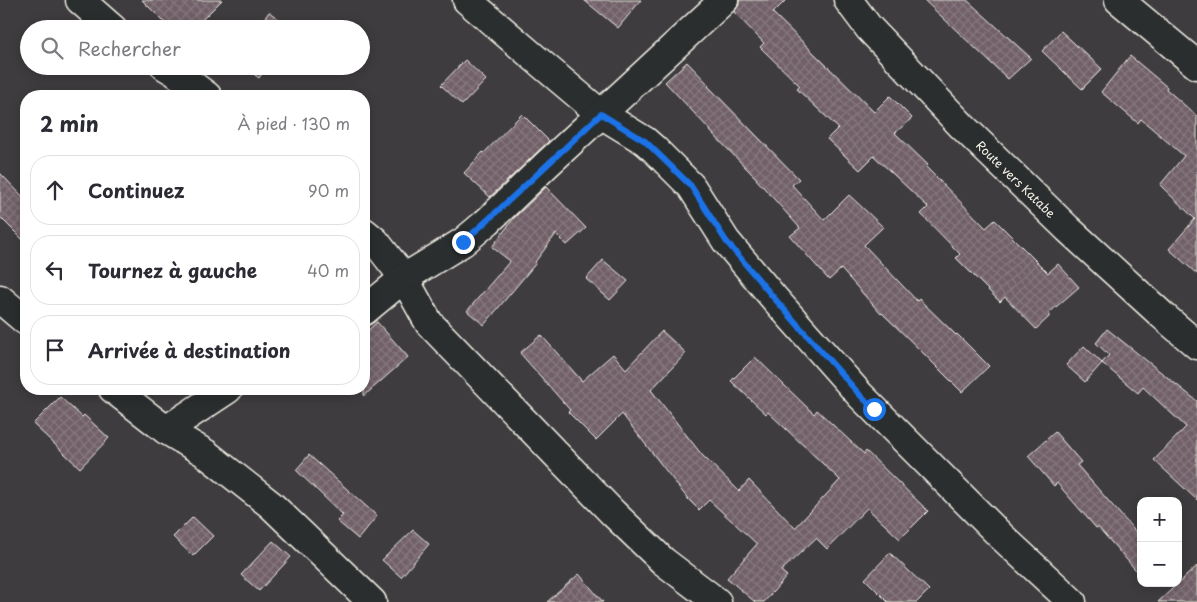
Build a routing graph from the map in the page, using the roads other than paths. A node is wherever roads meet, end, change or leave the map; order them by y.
1 (80, 0) edge
2 (467, 0) edge
3 (724, 0) edge
4 (848, 0) edge
5 (1119, 0) edge
6 (103, 20) edge
7 (1197, 65) edge
8 (179, 75) edge
9 (199, 90) edge
10 (601, 114) junction
11 (370, 237) edge
12 (404, 278) junction
13 (0, 299) edge
14 (370, 306) edge
15 (20, 316) edge
16 (1197, 345) edge
17 (120, 395) edge
18 (219, 395) edge
19 (166, 430) junction
20 (372, 602) edge
21 (717, 602) edge
22 (1072, 602) edge

1 - 6 street
2 - 10 street
3 - 10 street
4 - 16 street, Route vers Katabe
5 - 7 street
8 - 9 street
10 - 12 street
10 - 22 street
11 - 12 street
12 - 14 street
12 - 21 street
13 - 15 street
17 - 19 street
18 - 19 street
19 - 20 street

